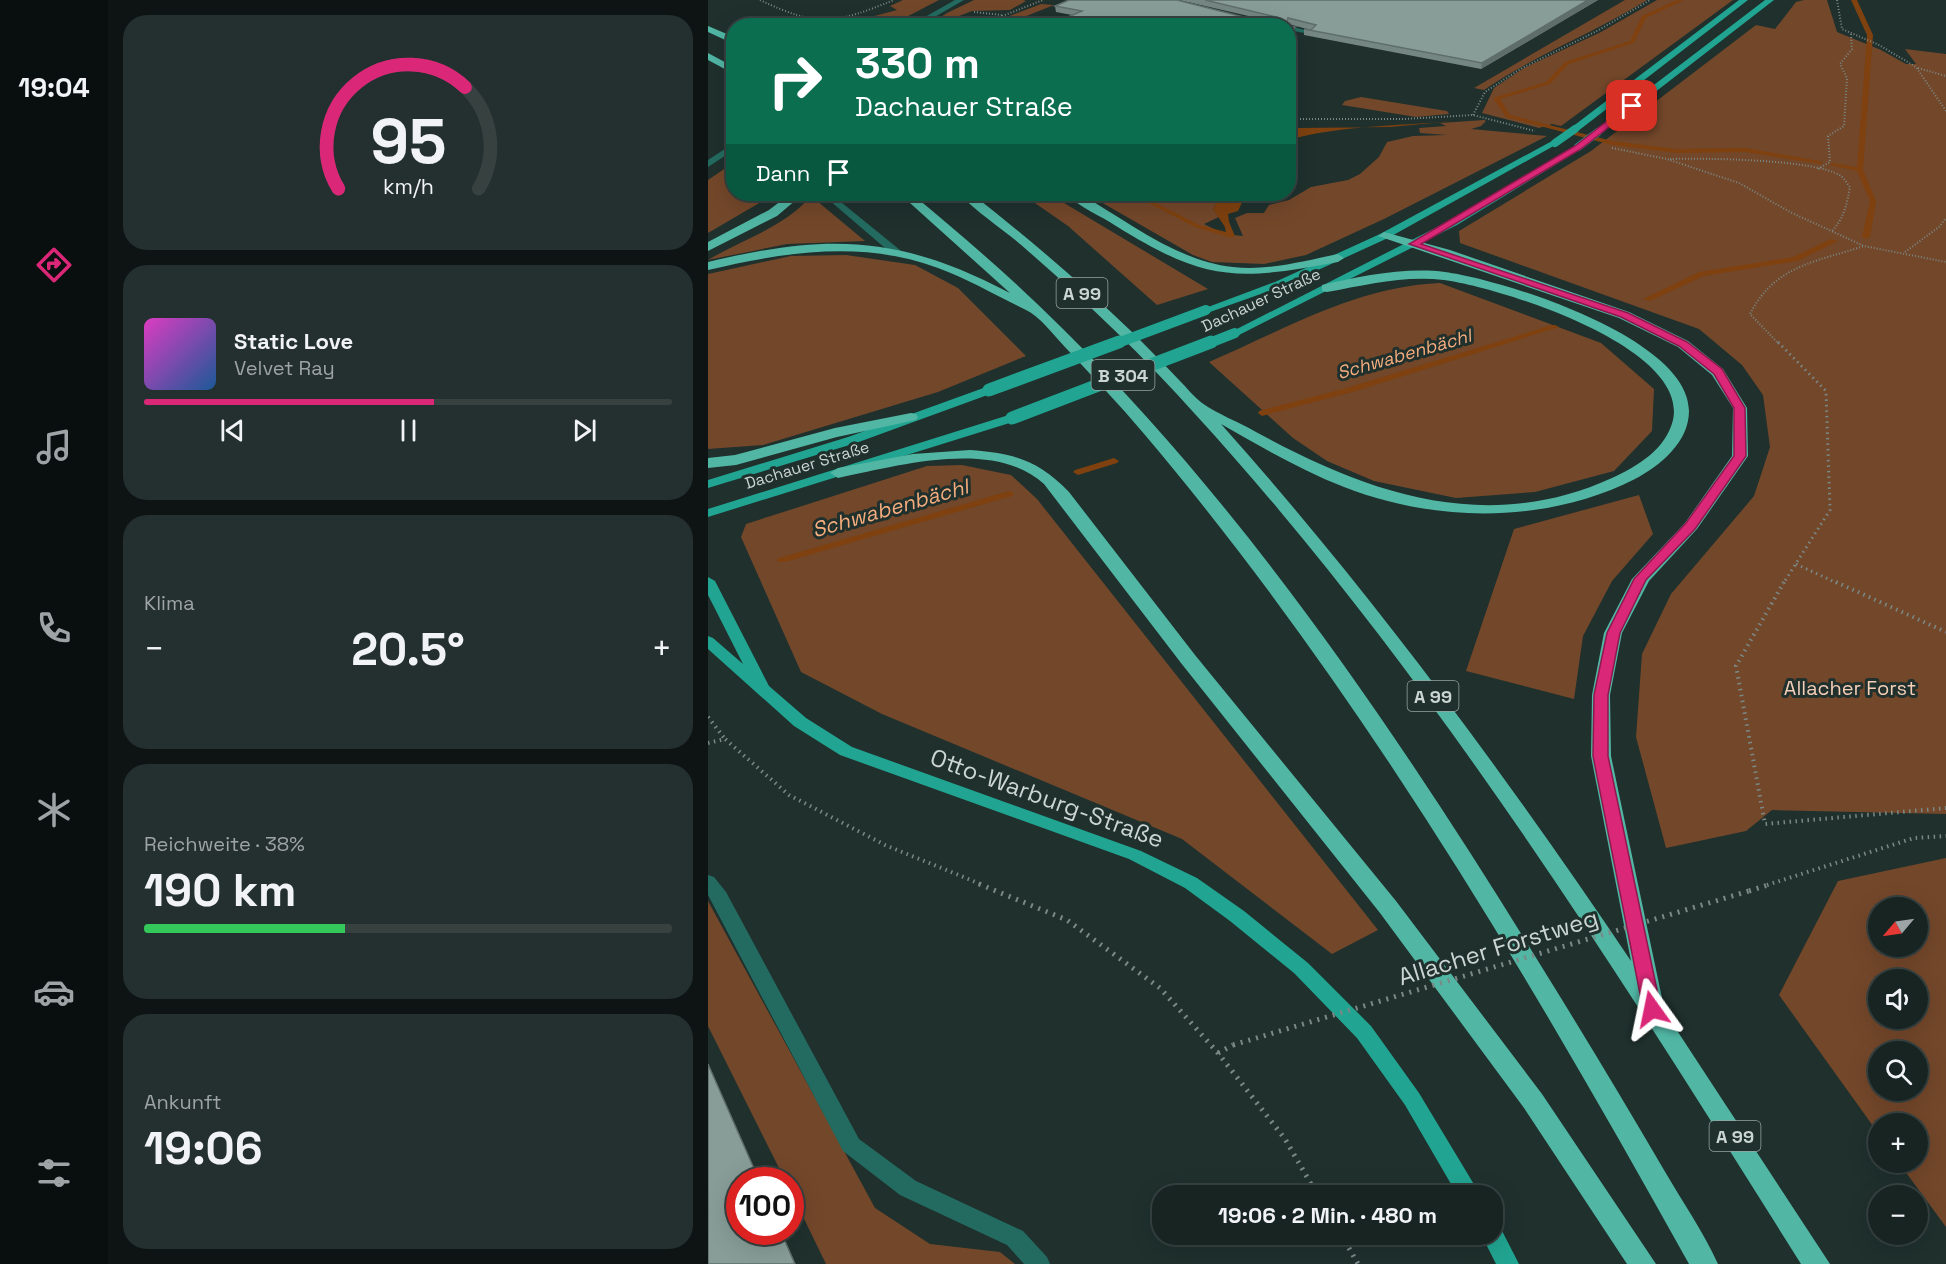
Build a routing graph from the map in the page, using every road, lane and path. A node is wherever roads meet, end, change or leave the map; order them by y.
1 (760, 0) edge
2 (894, 0) edge
3 (960, 0) edge
4 (1043, 0) edge
5 (1650, 0) edge
6 (1744, 0) edge
7 (1770, 0) edge
8 (1837, 0) edge
9 (810, 18) edge
10 (834, 18) edge
11 (927, 18) edge
12 (997, 18) edge
13 (708, 28) edge
14 (1296, 29) edge
15 (1310, 32) edge
16 (726, 34) edge
17 (1851, 34) junction
18 (726, 37) edge
19 (708, 56) edge
20 (726, 66) edge
21 (1916, 68) junction
22 (1946, 76) edge
23 (1946, 111) edge
24 (1473, 115) junction
25 (1296, 118) edge
26 (1544, 133) dead end
27 (1606, 147) dead end
28 (726, 151) edge
29 (1667, 159) junction
30 (708, 164) edge
31 (1817, 169) junction
32 (787, 201) edge
33 (834, 201) edge
34 (914, 201) edge
35 (973, 201) edge
36 (1084, 201) edge
37 (1946, 218) edge
38 (1832, 231) junction
39 (1384, 236) junction
40 (1413, 244) junction
41 (1864, 246) junction
42 (708, 247) edge
43 (896, 252) junction
44 (1905, 252) junction
45 (1338, 258) junction
46 (1946, 262) edge
47 (708, 266) edge
48 (1327, 288) junction
49 (1040, 314) junction
50 (1191, 402) junction
51 (911, 417) junction
52 (708, 464) edge
53 (838, 473) junction
54 (708, 484) edge
55 (708, 513) edge
56 (1796, 564) junction
57 (708, 581) edge
58 (1946, 632) edge
59 (708, 641) edge
60 (768, 696) junction
61 (708, 717) edge
62 (725, 739) junction
63 (708, 742) edge
64 (1946, 808) edge
65 (1946, 836) edge
66 (708, 882) edge
67 (1652, 1009) junction
68 (1218, 1053) junction
69 (1312, 1185) edge
70 (1463, 1185) edge
71 (1347, 1245) edge
72 (1498, 1245) edge
73 (1039, 1264) edge
74 (1358, 1264) edge
75 (1508, 1264) edge
76 (1642, 1264) edge
77 (1704, 1264) edge
78 (1816, 1264) edge

1 - 9 path
2 - 10 path
3 - 11 street
4 - 12 path
5 - 24 path
6 - 39 main road, Dachauer Straße / B 304, bridge
7 - 40 main road, Dachauer Straße / B 304, bridge
8 - 17 path
13 - 16 highway
13 - 18 highway
14 - 15 street
17 - 21 path
17 - 31 path
19 - 20 highway
21 - 22 path
21 - 23 path
24 - 25 path
24 - 26 path
27 - 29 path
28 - 30 street
29 - 31 path
29 - 38 path
31 - 38 path
32 - 42 highway
33 - 43 street
34 - 49 highway, A 99
35 - 50 highway, A 99
36 - 45 highway
37 - 44 path
38 - 41 path
39 - 40 highway
39 - 45 main road, Dachauer Straße / B 304
40 - 48 main road, Dachauer Straße / B 304
40 - 67 highway
41 - 44 path
41 - 56 path
43 - 47 highway
43 - 49 highway
44 - 46 path
45 - 51 main road, Dachauer Straße / B 304, bridge
48 - 50 highway
48 - 53 main road, Dachauer Straße / B 304, bridge
49 - 77 highway, A 99
50 - 67 highway, A 99
51 - 52 highway
51 - 54 main road, Dachauer Straße / B 304
53 - 55 main road, Dachauer Straße / B 304
53 - 76 highway
56 - 58 path
56 - 64 path
57 - 60 main road, Otto-Warburg-Straße
59 - 60 main road, Otto-Warburg-Straße
60 - 70 main road, Otto-Warburg-Straße
61 - 62 path
62 - 63 path
62 - 68 path
65 - 68 path, Allacher Forstweg, bridge
66 - 73 street
67 - 78 highway, A 99
68 - 69 path
71 - 74 path
72 - 75 main road

